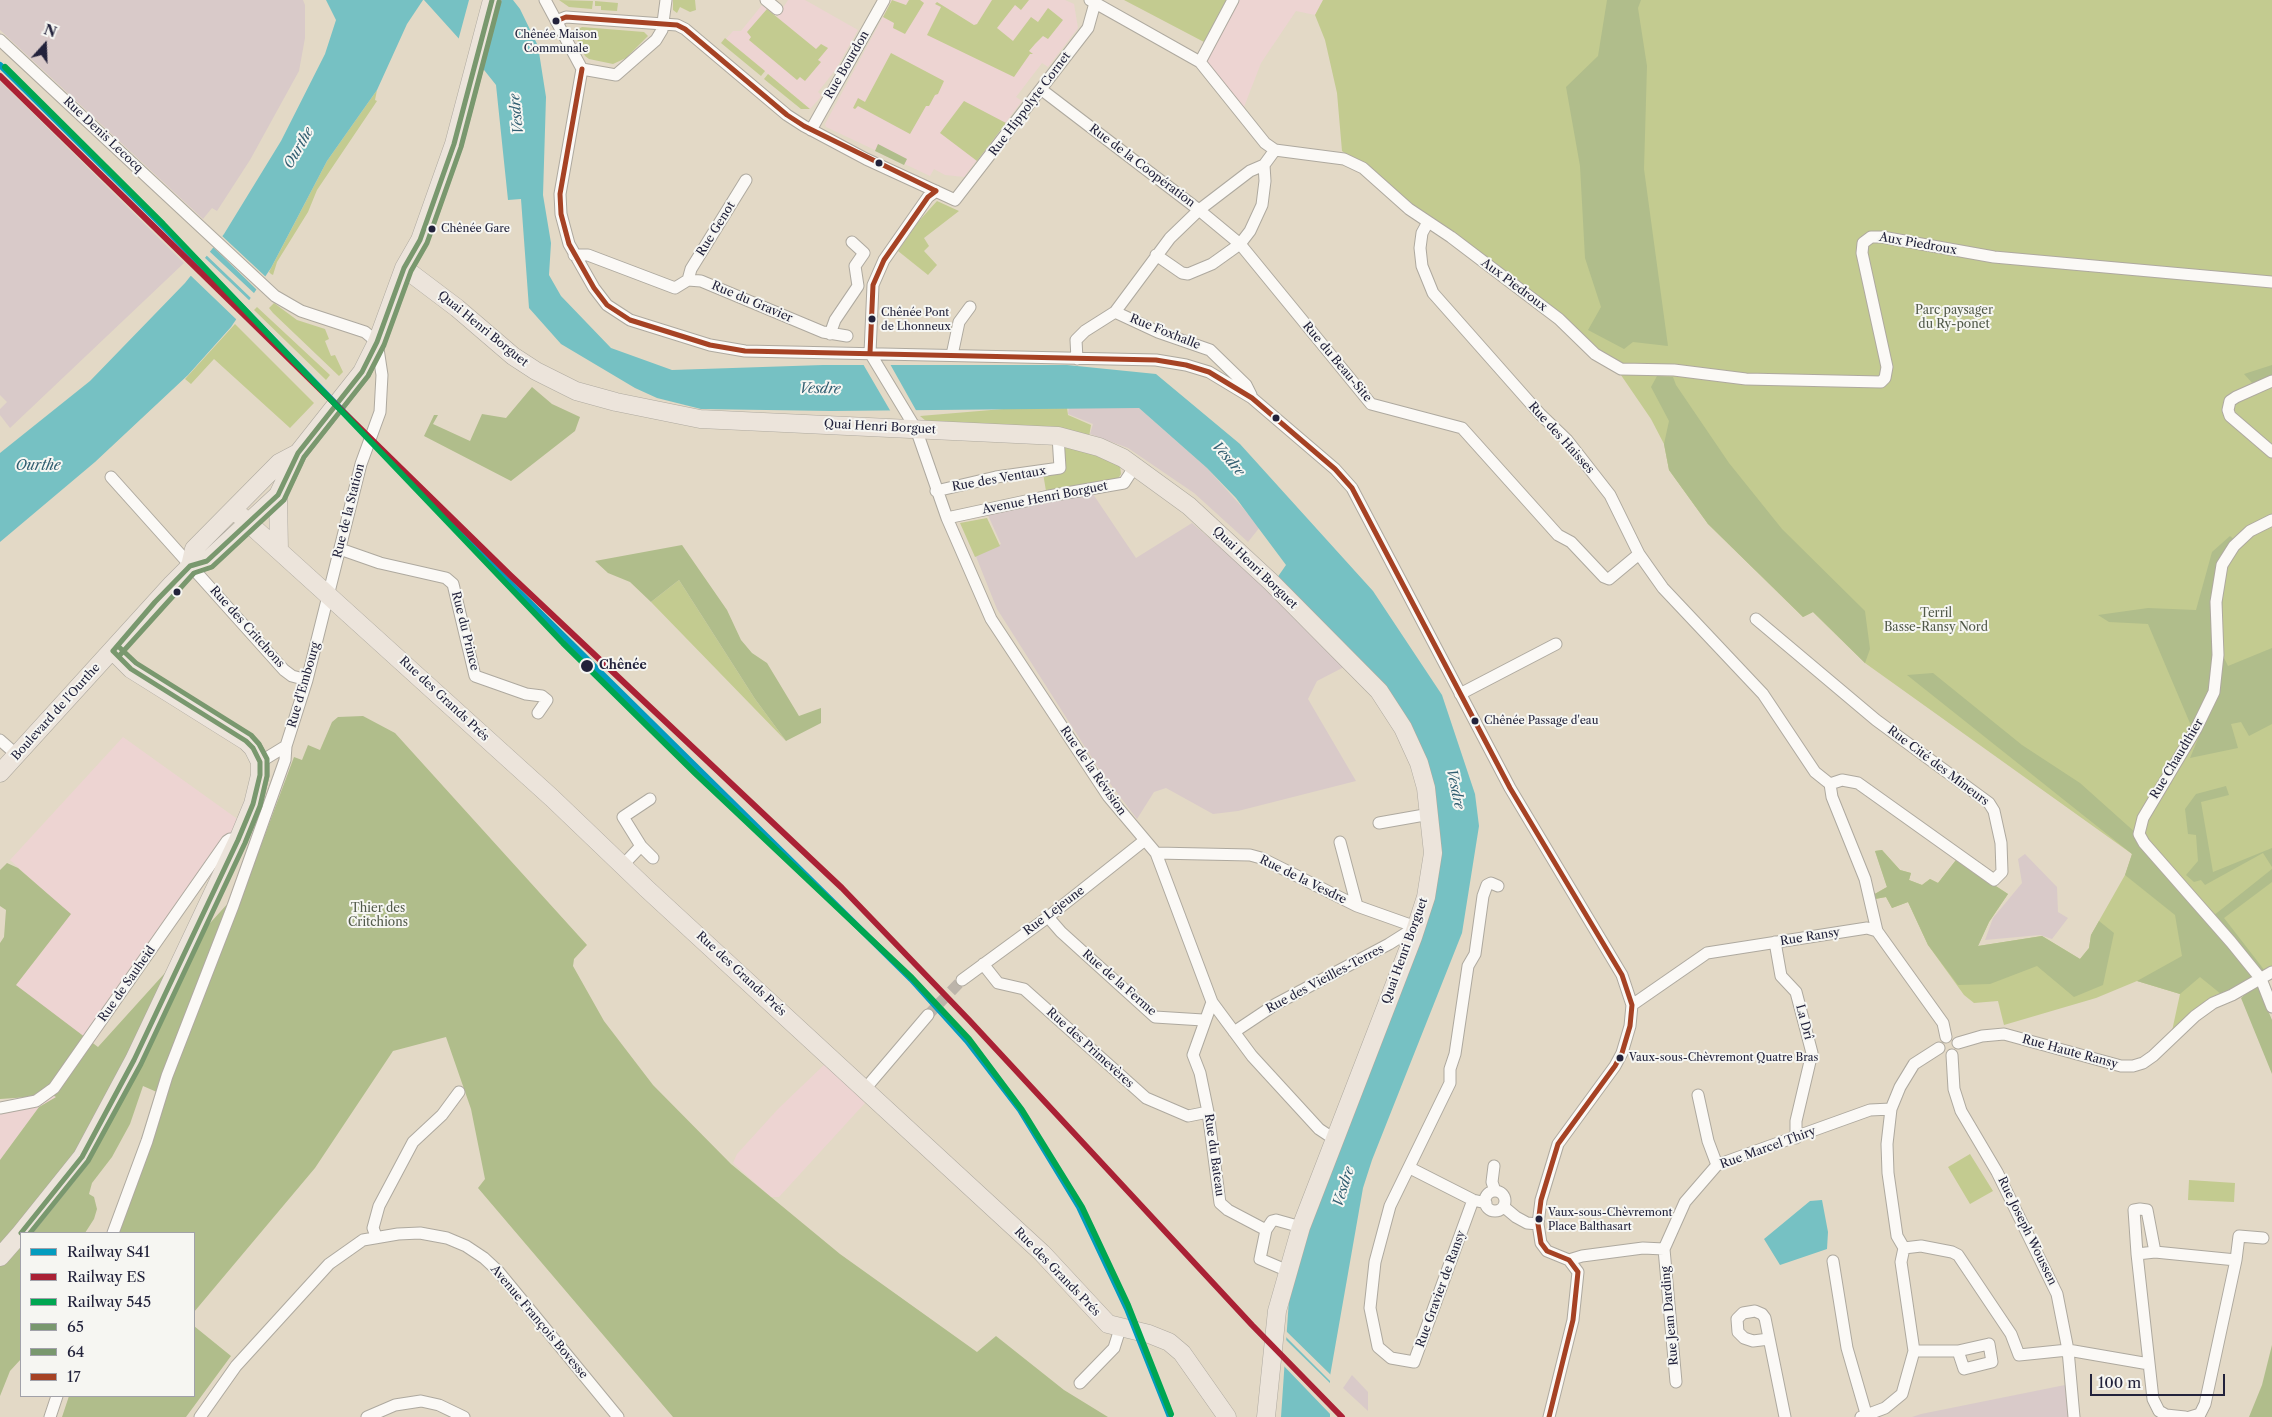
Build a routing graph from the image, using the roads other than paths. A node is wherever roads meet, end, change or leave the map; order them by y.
1 (481, 0) edge
2 (492, 0) edge
3 (545, 0) edge
4 (666, 0) edge
5 (766, 0) edge
6 (884, 0) edge
7 (1233, 0) edge
8 (1093, 2) edge
9 (777, 9) dead end
10 (556, 21) junction
11 (663, 23) junction
12 (0, 40) edge
13 (472, 58) junction
14 (1200, 62) junction
15 (582, 68) junction
16 (1042, 90) junction
17 (811, 130) junction
18 (1275, 150) junction
19 (1264, 165) junction
20 (746, 180) dead end
21 (936, 192) junction
22 (1199, 210) junction
23 (1428, 222) junction
24 (852, 242) dead end
25 (1240, 244) junction
26 (574, 255) junction
27 (1156, 255) junction
28 (404, 268) junction
29 (688, 280) junction
30 (2272, 282) edge
31 (970, 307) dead end
32 (1115, 312) junction
33 (830, 334) junction
34 (846, 336) dead end
35 (377, 342) junction
36 (870, 352) junction
37 (952, 355) junction
38 (1077, 359) junction
39 (2272, 381) edge
40 (1252, 398) junction
41 (916, 429) junction
42 (1058, 436) junction
43 (298, 452) junction
44 (2272, 452) edge
45 (1135, 466) junction
46 (111, 478) dead end
47 (936, 491) junction
48 (278, 495) junction
49 (234, 510) junction
50 (947, 518) junction
51 (2272, 520) edge
52 (250, 524) junction
53 (340, 549) junction
54 (280, 551) junction
55 (1639, 554) junction
56 (190, 566) junction
57 (329, 593) junction
58 (1756, 619) dead end
59 (1556, 644) dead end
60 (112, 651) junction
61 (307, 680) junction
62 (1460, 694) junction
63 (538, 713) dead end
64 (0, 740) edge
65 (286, 746) junction
66 (18, 754) junction
67 (260, 762) junction
68 (0, 774) edge
69 (1830, 784) junction
70 (650, 799) dead end
71 (1430, 814) junction
72 (1379, 823) dead end
73 (238, 840) junction
74 (1145, 840) junction
75 (1340, 842) dead end
76 (641, 846) junction
77 (1156, 853) junction
78 (653, 858) dead end
79 (623, 865) junction
80 (1498, 886) dead end
81 (1357, 906) junction
82 (1048, 917) junction
83 (1416, 927) junction
84 (1877, 931) junction
85 (1775, 942) junction
86 (983, 964) junction
87 (2272, 972) edge
88 (2260, 979) junction
89 (962, 980) tunnel mouth
90 (1212, 1002) junction
91 (1632, 1005) junction
92 (2272, 1007) edge
93 (928, 1015) tunnel mouth
94 (1203, 1020) junction
95 (1234, 1032) junction
96 (1946, 1037) junction
97 (1958, 1043) junction
98 (1939, 1048) junction
99 (1952, 1055) junction
100 (865, 1089) junction
101 (459, 1092) dead end
102 (1698, 1095) dead end
103 (0, 1108) edge
104 (1891, 1109) junction
105 (1208, 1112) junction
106 (1796, 1138) junction
107 (1334, 1139) junction
108 (1494, 1166) dead end
109 (1718, 1166) junction
110 (1410, 1168) junction
111 (1495, 1191) junction
112 (1473, 1200) junction
113 (1486, 1202) junction
114 (1504, 1207) junction
115 (1538, 1224) junction
116 (1301, 1227) junction
117 (1266, 1230) junction
118 (22, 1232) edge
119 (113, 1232) edge
120 (20, 1234) edge
121 (376, 1236) junction
122 (2263, 1238) dead end
123 (1904, 1248) junction
124 (1664, 1249) junction
125 (2155, 1252) junction
126 (2137, 1254) junction
127 (0, 1258) edge
128 (1569, 1260) junction
129 (1833, 1260) dead end
130 (2236, 1260) junction
131 (1288, 1271) junction
132 (1120, 1329) junction
133 (1769, 1339) dead end
134 (2068, 1350) junction
135 (1914, 1351) junction
136 (1958, 1351) dead end
137 (2149, 1364) junction
138 (1676, 1382) dead end
139 (1080, 1383) dead end
140 (57, 1397) edge
141 (1865, 1416) edge
142 (50, 1417) edge
143 (200, 1417) edge
144 (367, 1417) edge
145 (464, 1417) edge
146 (618, 1417) edge
147 (1227, 1417) edge
148 (1266, 1417) edge
149 (1549, 1417) edge
150 (1785, 1417) edge
151 (2074, 1417) edge
152 (2185, 1417) edge
153 (2190, 1417) edge

1 - 13 main road
2 - 13 main road
3 - 10 street
4 - 11 street
5 - 9 street
6 - 17 street, Rue Bourdon
7 - 14 street
8 - 14 street
8 - 16 street, Rue Hippolyte Cornet
10 - 11 street
10 - 15 street
11 - 15 street
11 - 17 street
12 - 35 street, Rue Denis Lecocq
13 - 28 main road, Rue de la Station
14 - 18 street
15 - 26 street
16 - 21 street, Rue Hippolyte Cornet
16 - 22 street, Rue de la Coopération
17 - 21 street
18 - 19 street
18 - 23 street, Aux Piedroux
19 - 22 street
19 - 25 street
20 - 29 street, Rue Genot
21 - 36 street
22 - 25 street, Rue de la Coopération
22 - 27 street
23 - 30 street, Aux Piedroux
23 - 55 street, Rue des Haisses
24 - 33 street
25 - 27 street
25 - 55 street, Rue du Beau-Site
26 - 29 street, Rue du Gravier
26 - 36 street
27 - 32 street
28 - 35 main road, Rue de la Station
28 - 41 main road, Quai Henri Borguet
29 - 33 street, Rue du Gravier
31 - 37 street
32 - 38 street
32 - 40 street, Rue Foxhalle
33 - 34 street, Rue du Gravier
35 - 43 main road
35 - 53 street, Rue de la Station
36 - 37 street
36 - 41 street, Rue de la Révision
37 - 38 street
38 - 40 street
39 - 44 street
40 - 62 street
41 - 42 main road, Quai Henri Borguet
41 - 47 street, Rue de la Révision
42 - 45 main road, Quai Henri Borguet
42 - 47 street, Rue des Ventaux
43 - 48 main road
43 - 49 main road
45 - 50 street, Avenue Henri Borguet
45 - 71 main road, Quai Henri Borguet
46 - 56 street, Rue des Critchons
47 - 50 street, Rue de la Révision
48 - 52 main road
48 - 54 main road
49 - 52 main road, Rue des Grands Prés
49 - 56 main road
50 - 74 street, Rue de la Révision
51 - 88 street, Rue Chaudthier
52 - 54 main road, Rue des Grands Prés
52 - 56 main road
53 - 57 street, Rue de la Station
53 - 63 street, Rue du Prince
54 - 57 main road, Rue des Grands Prés
55 - 69 street, Rue des Haisses
56 - 60 main road, Boulevard de l'Ourthe
56 - 61 street, Rue des Critchons
57 - 61 street, Rue d'Embourg
57 - 79 main road, Rue des Grands Prés
58 - 69 street, Rue Cité des Mineurs
59 - 62 street
60 - 66 main road, Boulevard de l'Ourthe
60 - 67 main road
61 - 65 street, Rue d'Embourg
62 - 91 street
64 - 66 street
65 - 67 street
65 - 119 street
66 - 68 main road, Boulevard de l'Ourthe
67 - 73 main road
69 - 84 street
70 - 76 street
71 - 72 street
71 - 83 main road, Quai Henri Borguet
73 - 103 street, Rue de Sauheid
73 - 118 main road
74 - 77 street, Rue de la Révision
74 - 82 street, Rue Lejeune
75 - 81 street
76 - 78 street
76 - 79 street
77 - 81 street, Rue de la Vesdre
77 - 90 street, Rue de la Révision
79 - 100 main road, Rue des Grands Prés
80 - 110 street, Rue Gravier de Ransy
81 - 83 street, Rue de la Vesdre
82 - 86 street, Rue Lejeune
82 - 94 street, Rue de la Ferme
83 - 95 street, Rue des Vieilles-Terres
83 - 107 main road, Quai Henri Borguet
84 - 85 street, Rue Ransy
84 - 96 street
85 - 91 street, Rue Ransy
85 - 106 street, La Drî
86 - 89 street, Rue Lejeune
86 - 105 street, Rue des Primevères
87 - 88 street, Rue Haute Ransy
88 - 92 street
88 - 97 street, Rue Haute Ransy
90 - 94 street
90 - 95 street, Rue de la Révision
91 - 115 street
93 - 100 street
94 - 105 street, Rue du Bateau
95 - 107 street, Rue de la Révision
96 - 97 street
96 - 98 street
97 - 99 street
98 - 99 street
98 - 104 street
99 - 134 street, Rue Joseph Woussen
100 - 132 main road, Rue des Grands Prés
101 - 121 street
102 - 109 street
104 - 106 street, Rue Marcel Thiry
104 - 123 street
105 - 117 street, Rue du Bateau
106 - 109 street, Rue Marcel Thiry
107 - 116 main road, Quai Henri Borguet
108 - 111 street
109 - 124 street, Rue Marcel Thiry
110 - 112 street
110 - 112 street, Rue Gravier de Ransy
111 - 113 street
111 - 114 street
112 - 113 street
113 - 114 street
114 - 115 street
115 - 128 street
116 - 117 street
116 - 131 main road, Quai Henri Borguet
117 - 131 street
120 - 127 main road
121 - 143 street, Avenue François Bovesse
121 - 146 street, Avenue François Bovesse
122 - 130 street
123 - 134 street
123 - 135 street
124 - 128 street
124 - 138 street, Rue Jean Darding
125 - 126 street
125 - 126 street
125 - 130 street
126 - 137 street
128 - 149 street
129 - 141 street
130 - 153 street
131 - 148 main road, Quai Henri Borguet
132 - 139 street
132 - 147 main road, Rue des Grands Prés
133 - 150 street
134 - 137 street
134 - 151 street, Rue Joseph Woussen
135 - 136 street
135 - 141 street
137 - 152 street
140 - 142 street
144 - 145 street

